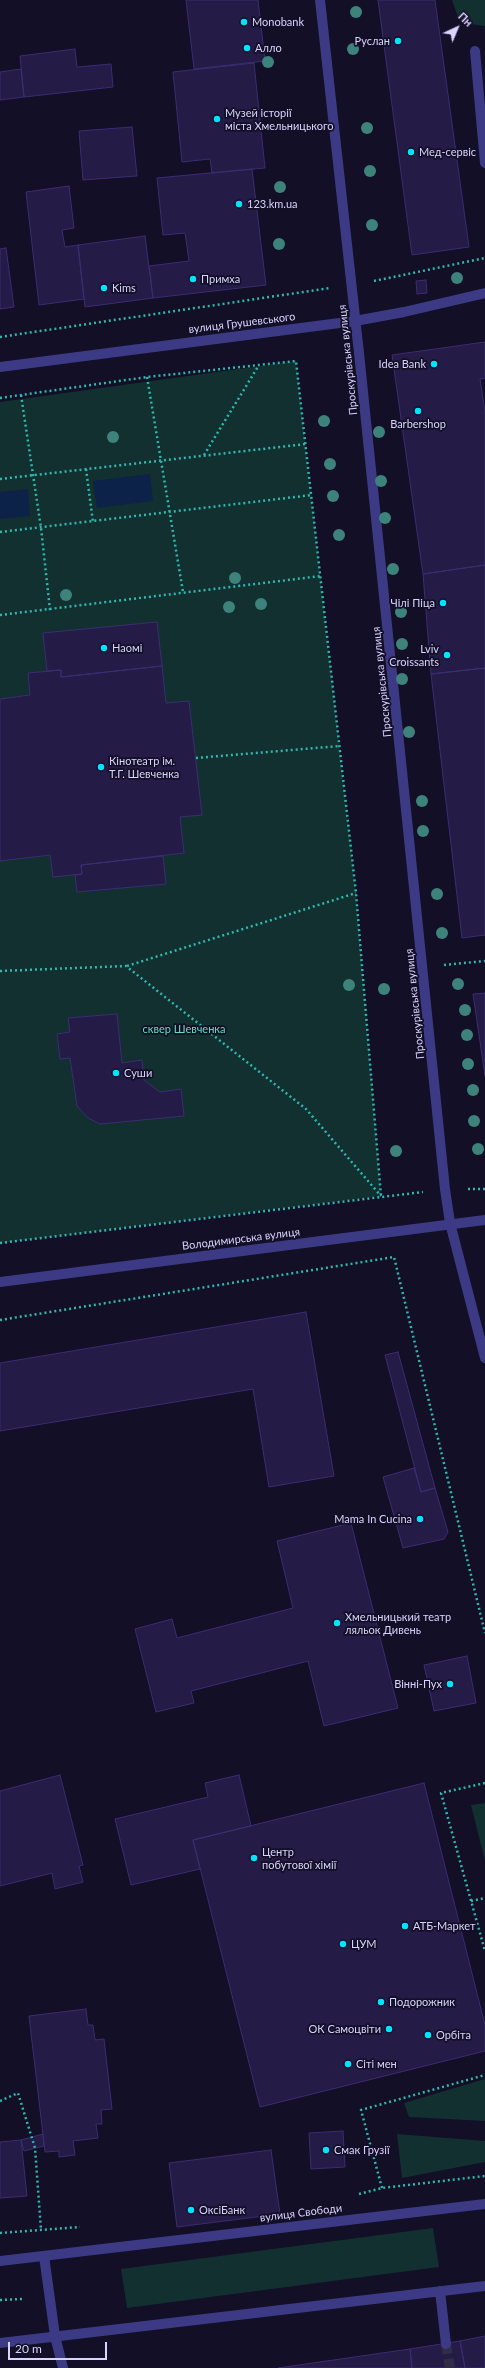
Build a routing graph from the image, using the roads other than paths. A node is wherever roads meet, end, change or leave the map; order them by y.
1 (320, 0) edge
2 (475, 51) dead end
3 (485, 163) edge
4 (485, 293) edge
5 (355, 321) junction
6 (0, 368) edge
7 (485, 1220) edge
8 (450, 1223) junction
9 (0, 1282) edge
10 (485, 1358) edge
11 (485, 2204) edge
12 (44, 2256) junction
13 (0, 2261) edge
14 (485, 2286) edge
15 (440, 2291) junction
16 (55, 2336) junction
17 (0, 2343) edge
18 (446, 2344) tunnel mouth
19 (63, 2368) edge

1 - 5 street, Проскурівська вулиця
2 - 3 street
4 - 5 street, вулиця Грушевського
5 - 6 street, вулиця Грушевського
5 - 8 street, Проскурівська вулиця
7 - 8 street, Володимирська вулиця
8 - 9 street, Володимирська вулиця
8 - 10 street, Проскурівська вулиця
11 - 12 street, вулиця Свободи
12 - 13 street, вулиця Свободи
12 - 16 street
14 - 15 street
15 - 16 street
15 - 18 street
16 - 17 street
16 - 19 street

